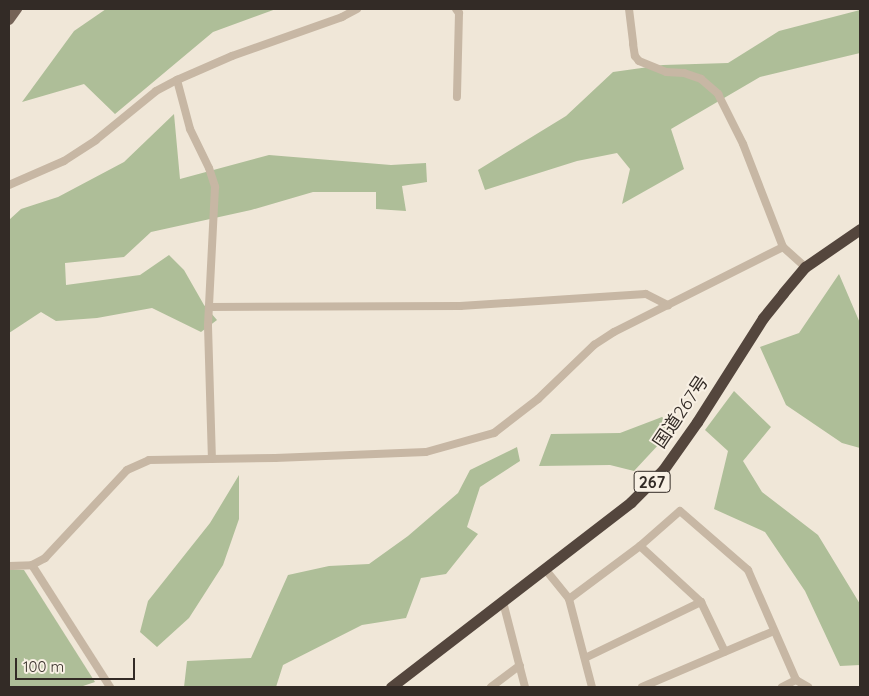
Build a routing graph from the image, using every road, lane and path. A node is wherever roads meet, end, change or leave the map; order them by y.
1 (17, 9) edge
2 (357, 9) edge
3 (456, 9) edge
4 (629, 9) edge
5 (9, 20) edge
6 (176, 80) junction
7 (457, 97) dead end
8 (9, 185) edge
9 (860, 229) edge
10 (783, 246) junction
11 (805, 267) junction
12 (668, 305) junction
13 (209, 306) junction
14 (212, 459) junction
15 (640, 546) junction
16 (32, 565) junction
17 (9, 566) edge
18 (545, 569) junction
19 (569, 599) junction
20 (503, 602) junction
21 (701, 602) junction
22 (774, 631) junction
23 (725, 652) junction
24 (584, 658) junction
25 (520, 665) junction
26 (796, 680) junction
27 (652, 685) edge
28 (110, 687) edge
29 (391, 687) edge
30 (491, 687) edge
31 (525, 687) edge
32 (592, 687) edge
33 (642, 687) edge
34 (782, 687) edge
35 (808, 687) edge

1 - 5 main road
2 - 6 street
3 - 7 street
4 - 10 street
6 - 8 street
6 - 13 street
9 - 11 highway, 国道267号 / 267
10 - 11 street
10 - 12 street
11 - 18 highway, 国道267号 / 267
12 - 13 street
12 - 14 street
13 - 14 street
14 - 16 street
15 - 19 street
15 - 21 street
15 - 22 street
16 - 17 street
16 - 28 street
18 - 19 street
18 - 20 highway, 国道267号 / 267
19 - 24 street
20 - 25 street
20 - 29 highway, 国道267号 / 267
21 - 23 street
21 - 24 street
22 - 23 street
22 - 26 street
23 - 27 street
24 - 32 street
25 - 30 street
25 - 31 street
26 - 34 street
26 - 35 street
27 - 33 street

